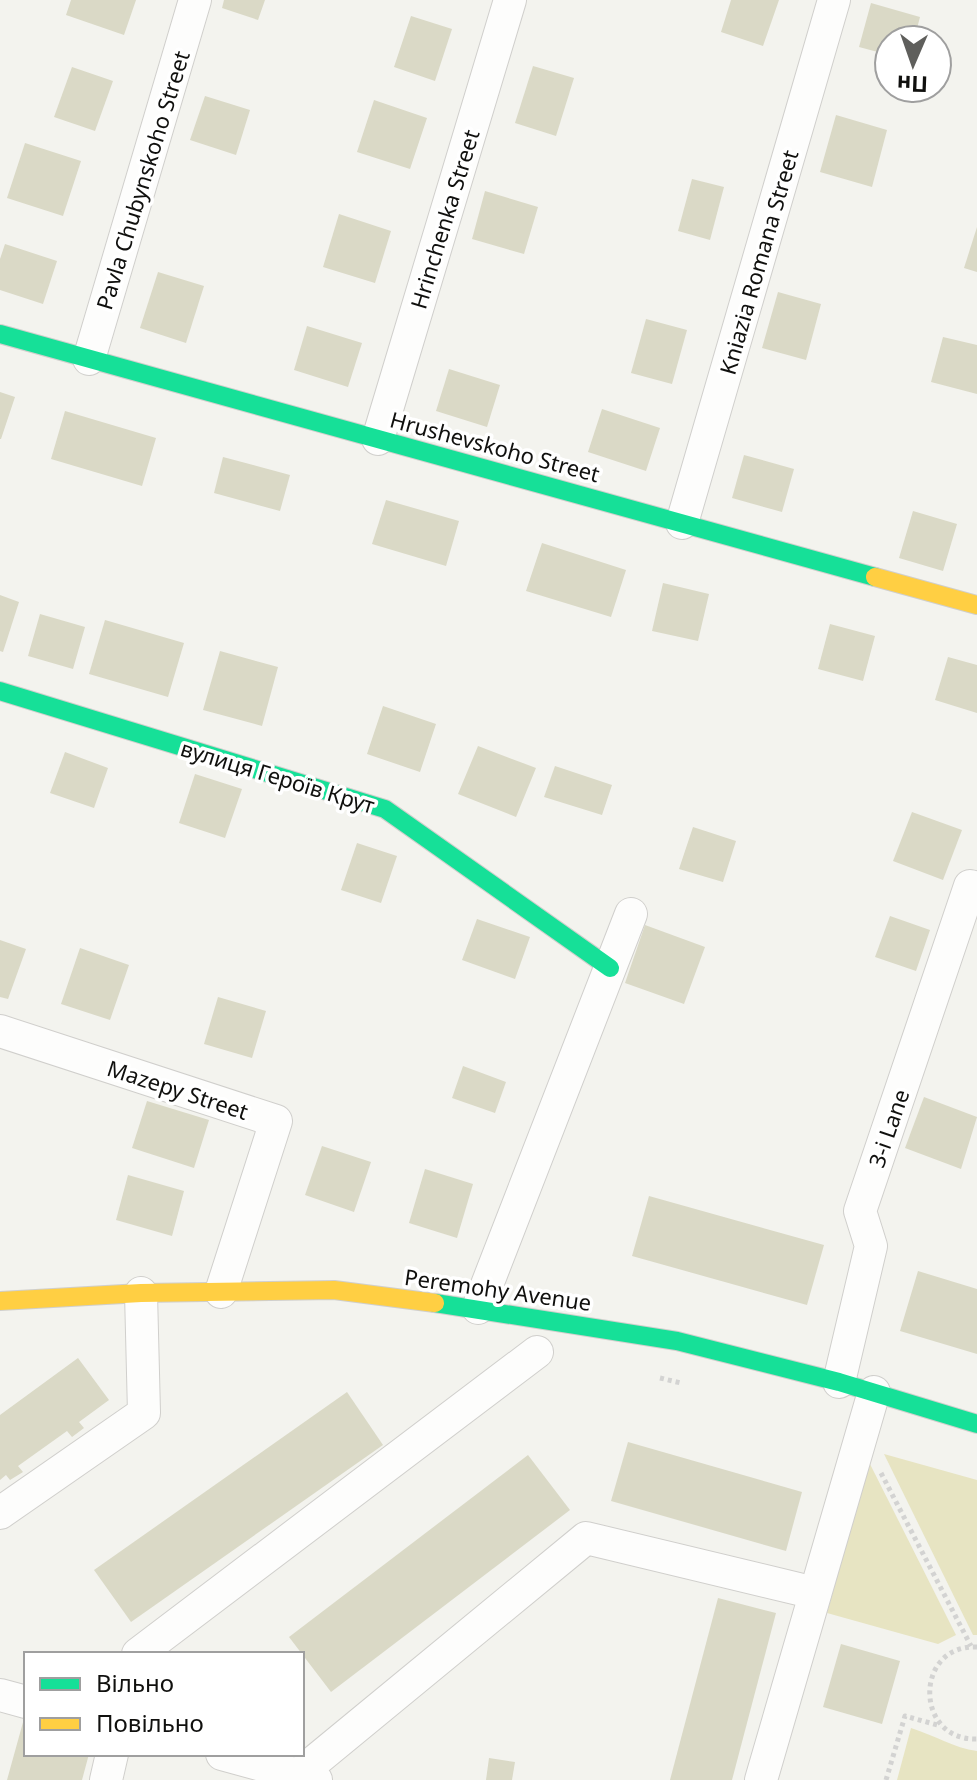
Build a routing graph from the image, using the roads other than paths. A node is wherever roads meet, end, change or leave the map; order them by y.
1 (195, 0) edge
2 (510, 0) edge
3 (834, 0) edge
4 (0, 334) edge
5 (89, 359) junction
6 (378, 439) junction
7 (682, 523) junction
8 (977, 605) edge
9 (0, 691) edge
10 (977, 888) edge
11 (631, 914) dead end
12 (610, 968) junction
13 (0, 1031) edge
14 (221, 1292) junction
15 (141, 1293) junction
16 (0, 1301) edge
17 (478, 1308) junction
18 (537, 1352) dead end
19 (839, 1382) junction
20 (874, 1392) junction
21 (977, 1424) edge
22 (0, 1513) edge
23 (815, 1593) junction
24 (140, 1652) edge
25 (0, 1695) edge
26 (24, 1701) edge
27 (112, 1756) edge
28 (229, 1756) edge
29 (304, 1778) edge
30 (106, 1780) edge
31 (761, 1780) edge

1 - 5 street, Pavla Chubynskoho Street
2 - 6 street, Hrinchenka Street
3 - 7 street, Kniazia Romana Street
4 - 5 street, Hrushevskoho Street
5 - 6 street, Hrushevskoho Street
6 - 7 street, Hrushevskoho Street
7 - 8 street, Hrushevskoho Street
9 - 12 street, вулиця Героїв Крут
10 - 19 street, 3-i Lane
11 - 12 street
12 - 17 street
13 - 14 street, Mazepy Street
14 - 15 street, Peremohy Avenue
14 - 17 street, Peremohy Avenue
15 - 16 street, Peremohy Avenue
15 - 22 street
17 - 19 street, Peremohy Avenue
18 - 24 street
19 - 20 street, Peremohy Avenue
20 - 21 street, Peremohy Avenue
20 - 23 street
23 - 29 street
23 - 31 street
25 - 26 street
27 - 30 street
28 - 29 street

